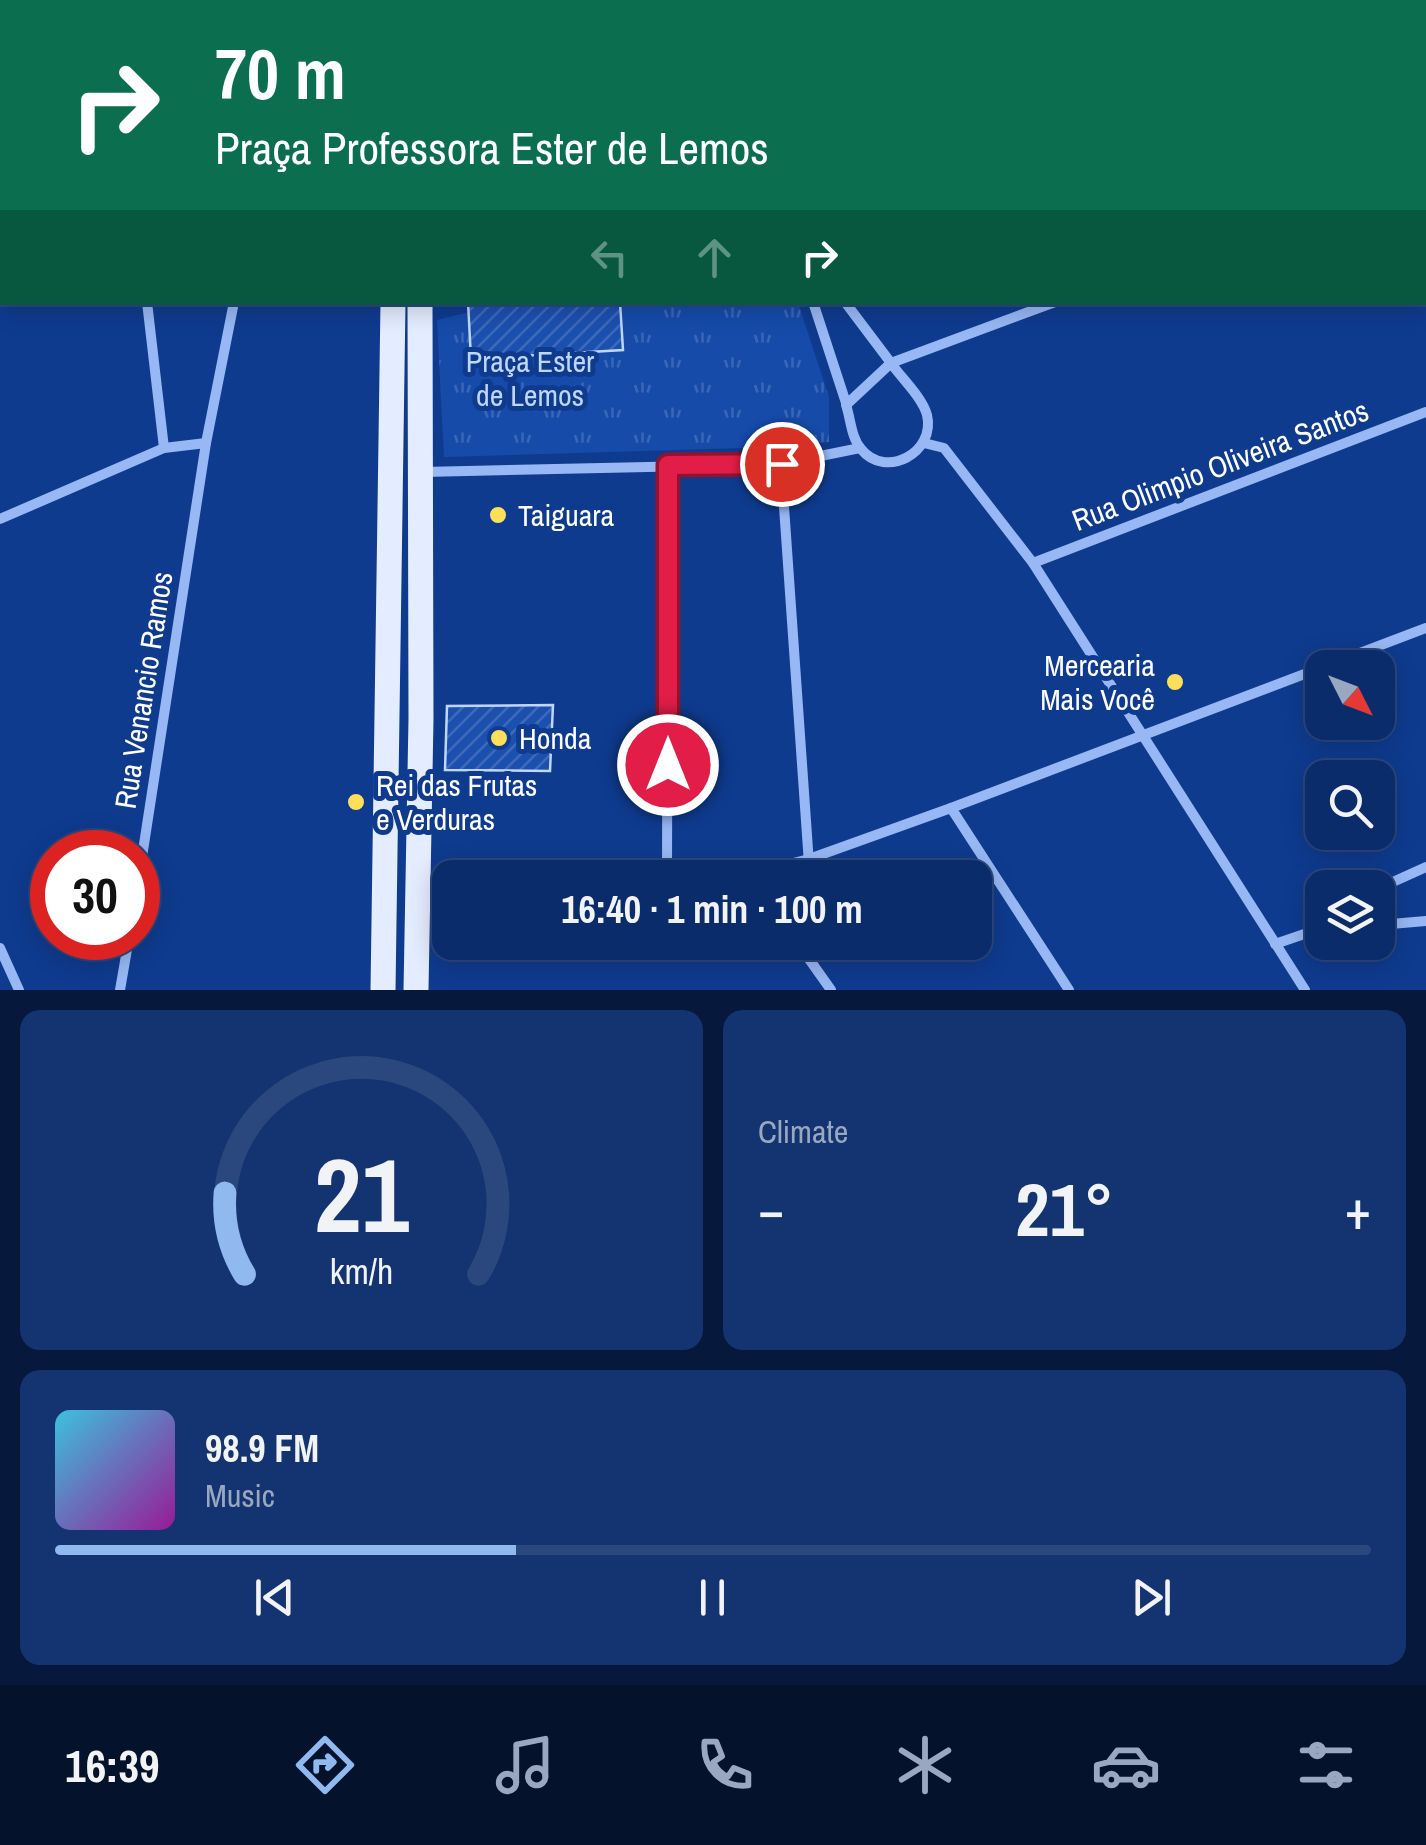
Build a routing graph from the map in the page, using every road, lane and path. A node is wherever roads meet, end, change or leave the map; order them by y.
1 (147, 305) edge
2 (233, 305) edge
3 (392, 305) edge
4 (420, 305) edge
5 (814, 305) edge
6 (847, 305) edge
7 (1006, 305) edge
8 (1046, 305) edge
9 (1006, 319) junction
10 (891, 363) junction
11 (846, 405) junction
12 (1426, 412) edge
13 (924, 442) junction
14 (206, 444) junction
15 (164, 448) junction
16 (860, 448) junction
17 (782, 464) junction
18 (668, 465) junction
19 (422, 472) junction
20 (0, 520) edge
21 (1033, 563) junction
22 (1426, 628) edge
23 (1140, 734) junction
24 (951, 808) junction
25 (146, 830) edge
26 (809, 859) junction
27 (667, 860) edge
28 (805, 860) edge
29 (1426, 867) edge
30 (1395, 881) edge
31 (416, 908) junction
32 (432, 908) edge
33 (1426, 920) edge
34 (1395, 923) edge
35 (1305, 934) edge
36 (1275, 944) junction
37 (0, 948) edge
38 (125, 960) edge
39 (813, 962) edge
40 (18, 990) edge
41 (120, 990) edge
42 (383, 990) edge
43 (416, 990) edge
44 (832, 990) edge
45 (1069, 990) edge
46 (1305, 990) edge

1 - 15 street
2 - 14 street, Rua Venancio Ramos
3 - 42 main road
4 - 19 main road
5 - 11 street
6 - 10 street
7 - 9 street
8 - 9 street
9 - 10 street
10 - 11 street
10 - 13 street
11 - 16 street
12 - 21 street, Rua Olimpio Oliveira Santos
13 - 16 street
13 - 21 street
14 - 15 street
14 - 25 street, Rua Venancio Ramos
15 - 20 street
16 - 17 street
17 - 18 street
17 - 26 street
18 - 19 street
18 - 27 street
19 - 31 main road
21 - 23 street
22 - 23 street
23 - 24 street
23 - 36 street
24 - 26 street
24 - 45 street
26 - 28 street
29 - 30 street
31 - 32 street
31 - 43 main road
33 - 34 street
35 - 36 street
36 - 46 street
37 - 40 street
38 - 41 street
39 - 44 street

